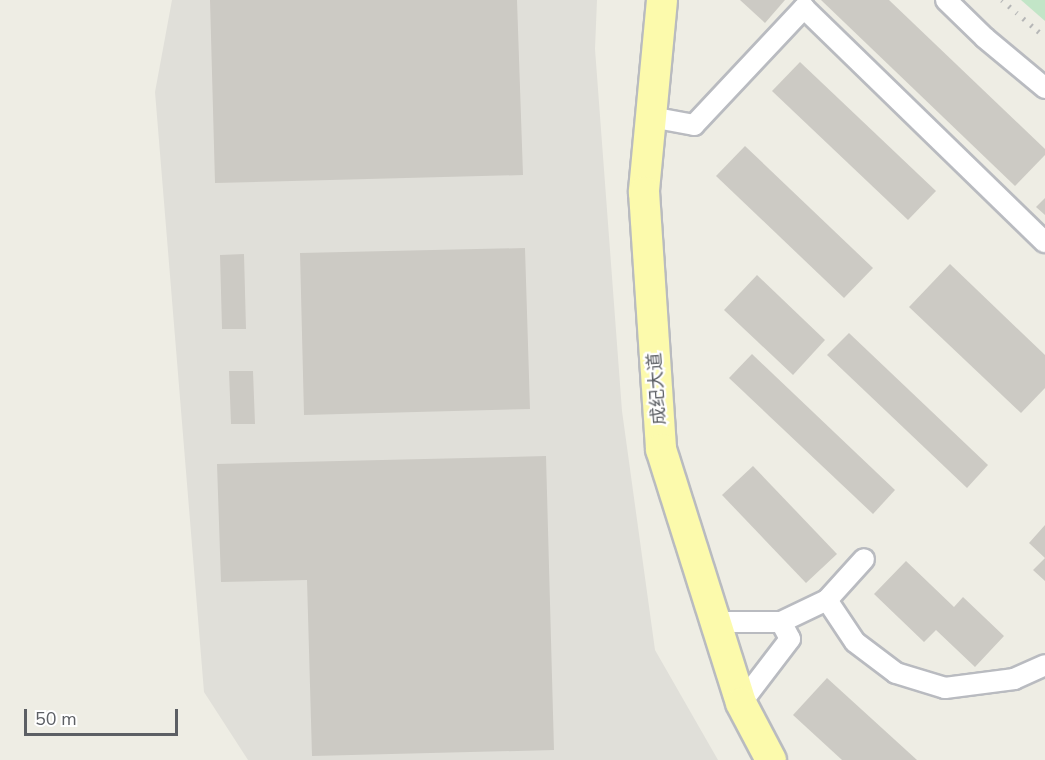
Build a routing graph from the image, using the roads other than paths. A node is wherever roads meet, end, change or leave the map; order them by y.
1 (662, 0) edge
2 (946, 0) edge
3 (1045, 88) edge
4 (651, 117) junction
5 (1045, 242) edge
6 (864, 559) dead end
7 (827, 600) junction
8 (716, 622) junction
9 (781, 622) junction
10 (1045, 664) edge
11 (741, 702) junction
12 (771, 760) edge

1 - 4 main road, 成纪大道
2 - 3 street
4 - 5 street
4 - 8 main road, 成纪大道
6 - 7 street
7 - 9 street
7 - 10 street
8 - 9 street
8 - 11 main road, 成纪大道
9 - 11 street
11 - 12 main road, 成纪大道

